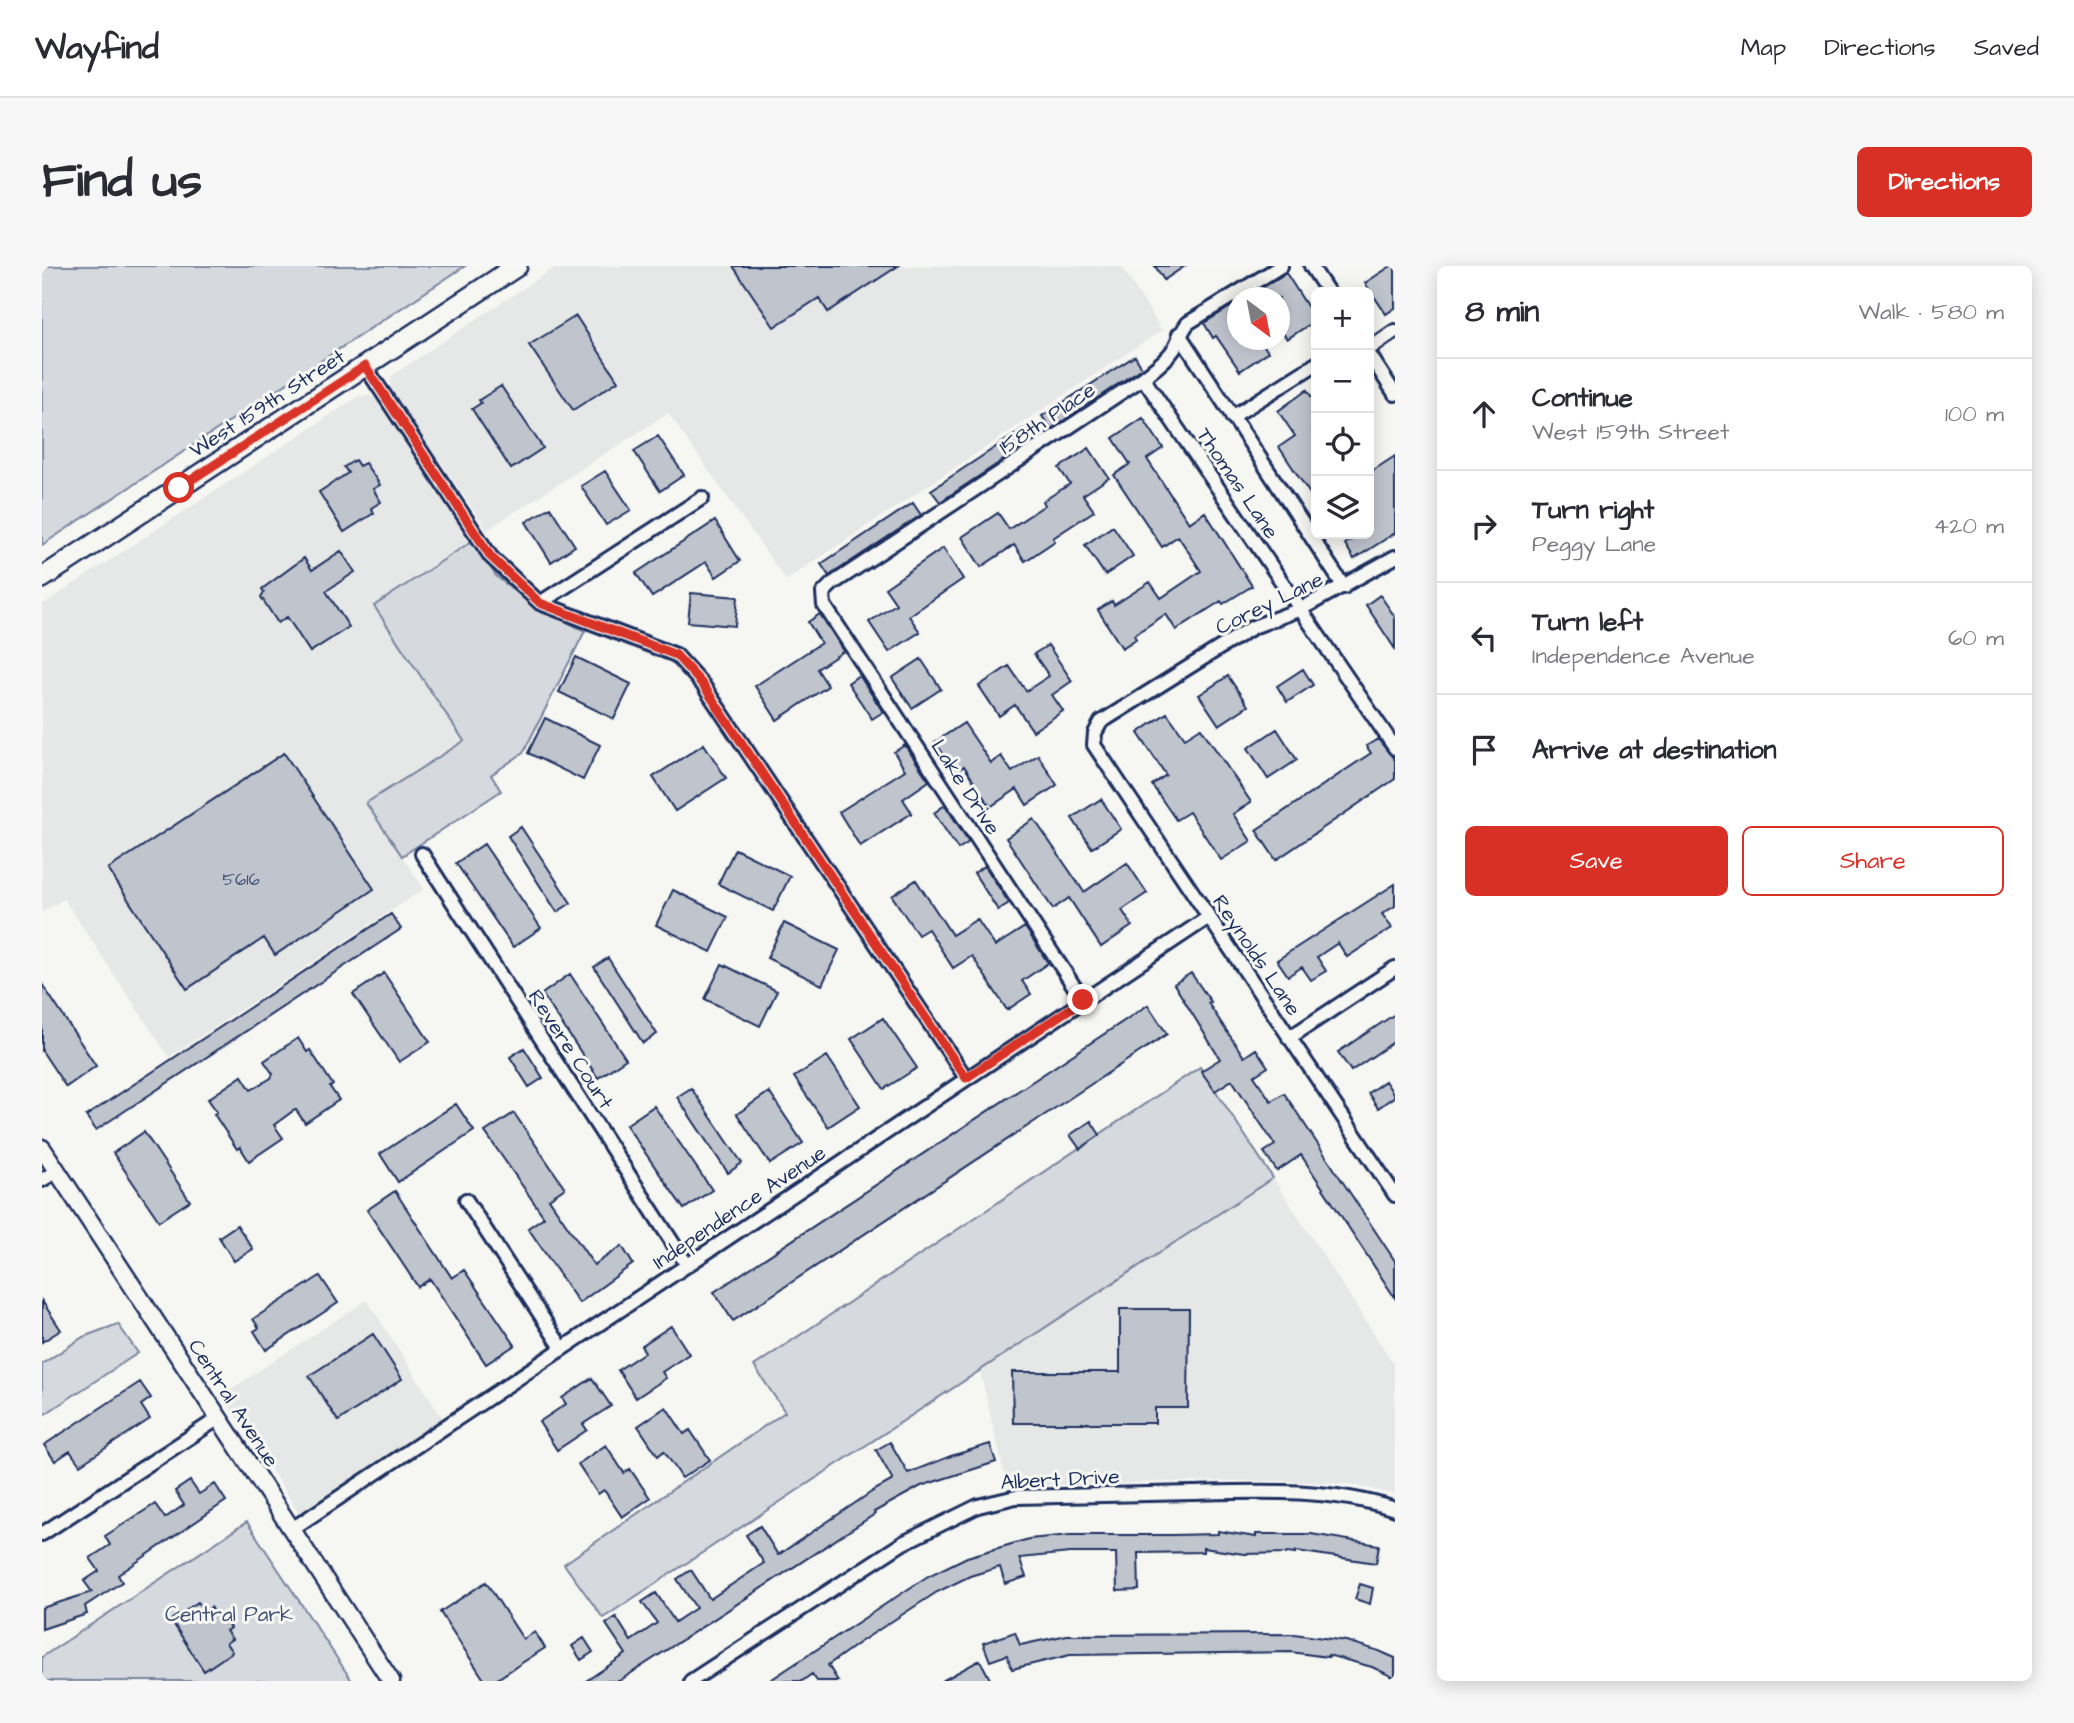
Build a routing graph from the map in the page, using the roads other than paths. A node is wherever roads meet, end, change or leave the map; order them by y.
1 (517, 266) edge
2 (1280, 266) edge
3 (1311, 266) edge
4 (1325, 287) edge
5 (1395, 331) edge
6 (1179, 334) junction
7 (1370, 350) edge
8 (1374, 359) edge
9 (365, 366) junction
10 (1311, 367) edge
11 (1143, 378) junction
12 (1395, 394) edge
13 (1232, 417) junction
14 (702, 498) dead end
15 (1395, 557) edge
16 (42, 578) edge
17 (1344, 587) junction
18 (823, 593) joint
19 (540, 603) junction
20 (1301, 609) junction
21 (1095, 733) joint
22 (1395, 748) edge
23 (422, 854) dead end
24 (1209, 917) junction
25 (1395, 968) edge
26 (1083, 1000) junction
27 (1289, 1038) junction
28 (966, 1078) junction
29 (42, 1148) edge
30 (57, 1171) junction
31 (42, 1180) edge
32 (1395, 1195) edge
33 (466, 1200) dead end
34 (687, 1265) junction
35 (562, 1348) junction
36 (219, 1418) junction
37 (1395, 1509) edge
38 (292, 1529) junction
39 (42, 1534) edge
40 (391, 1681) edge
41 (691, 1681) edge

1 - 9 main road, West 159th Street
2 - 6 street, 158th Place
3 - 4 street
5 - 7 street
6 - 11 street, 158th Place
6 - 13 street, Thomas Lane
8 - 12 street
9 - 16 main road, West 159th Street
9 - 19 street
10 - 13 street
11 - 18 street, 158th Place
11 - 20 street, Thomas Lane
13 - 17 street, Thomas Lane
14 - 19 street
15 - 17 street, Corey Lane
17 - 20 street, Corey Lane
18 - 26 street, Lake Drive
19 - 28 street
20 - 21 street, Corey Lane
20 - 22 street, Thomas Lane
21 - 24 street, Reynolds Lane
23 - 34 street, Revere Court
24 - 26 street, Independence Avenue
24 - 27 street, Reynolds Lane
25 - 27 street
26 - 28 street, Independence Avenue
27 - 32 street, Reynolds Lane
28 - 34 street, Independence Avenue
29 - 30 street, Central Avenue
30 - 31 street
30 - 36 street, Central Avenue
33 - 35 street
34 - 35 street, Independence Avenue
35 - 38 street, Independence Avenue
36 - 38 street, Central Avenue
36 - 39 street
37 - 41 street, Albert Drive
38 - 40 street, Central Avenue

